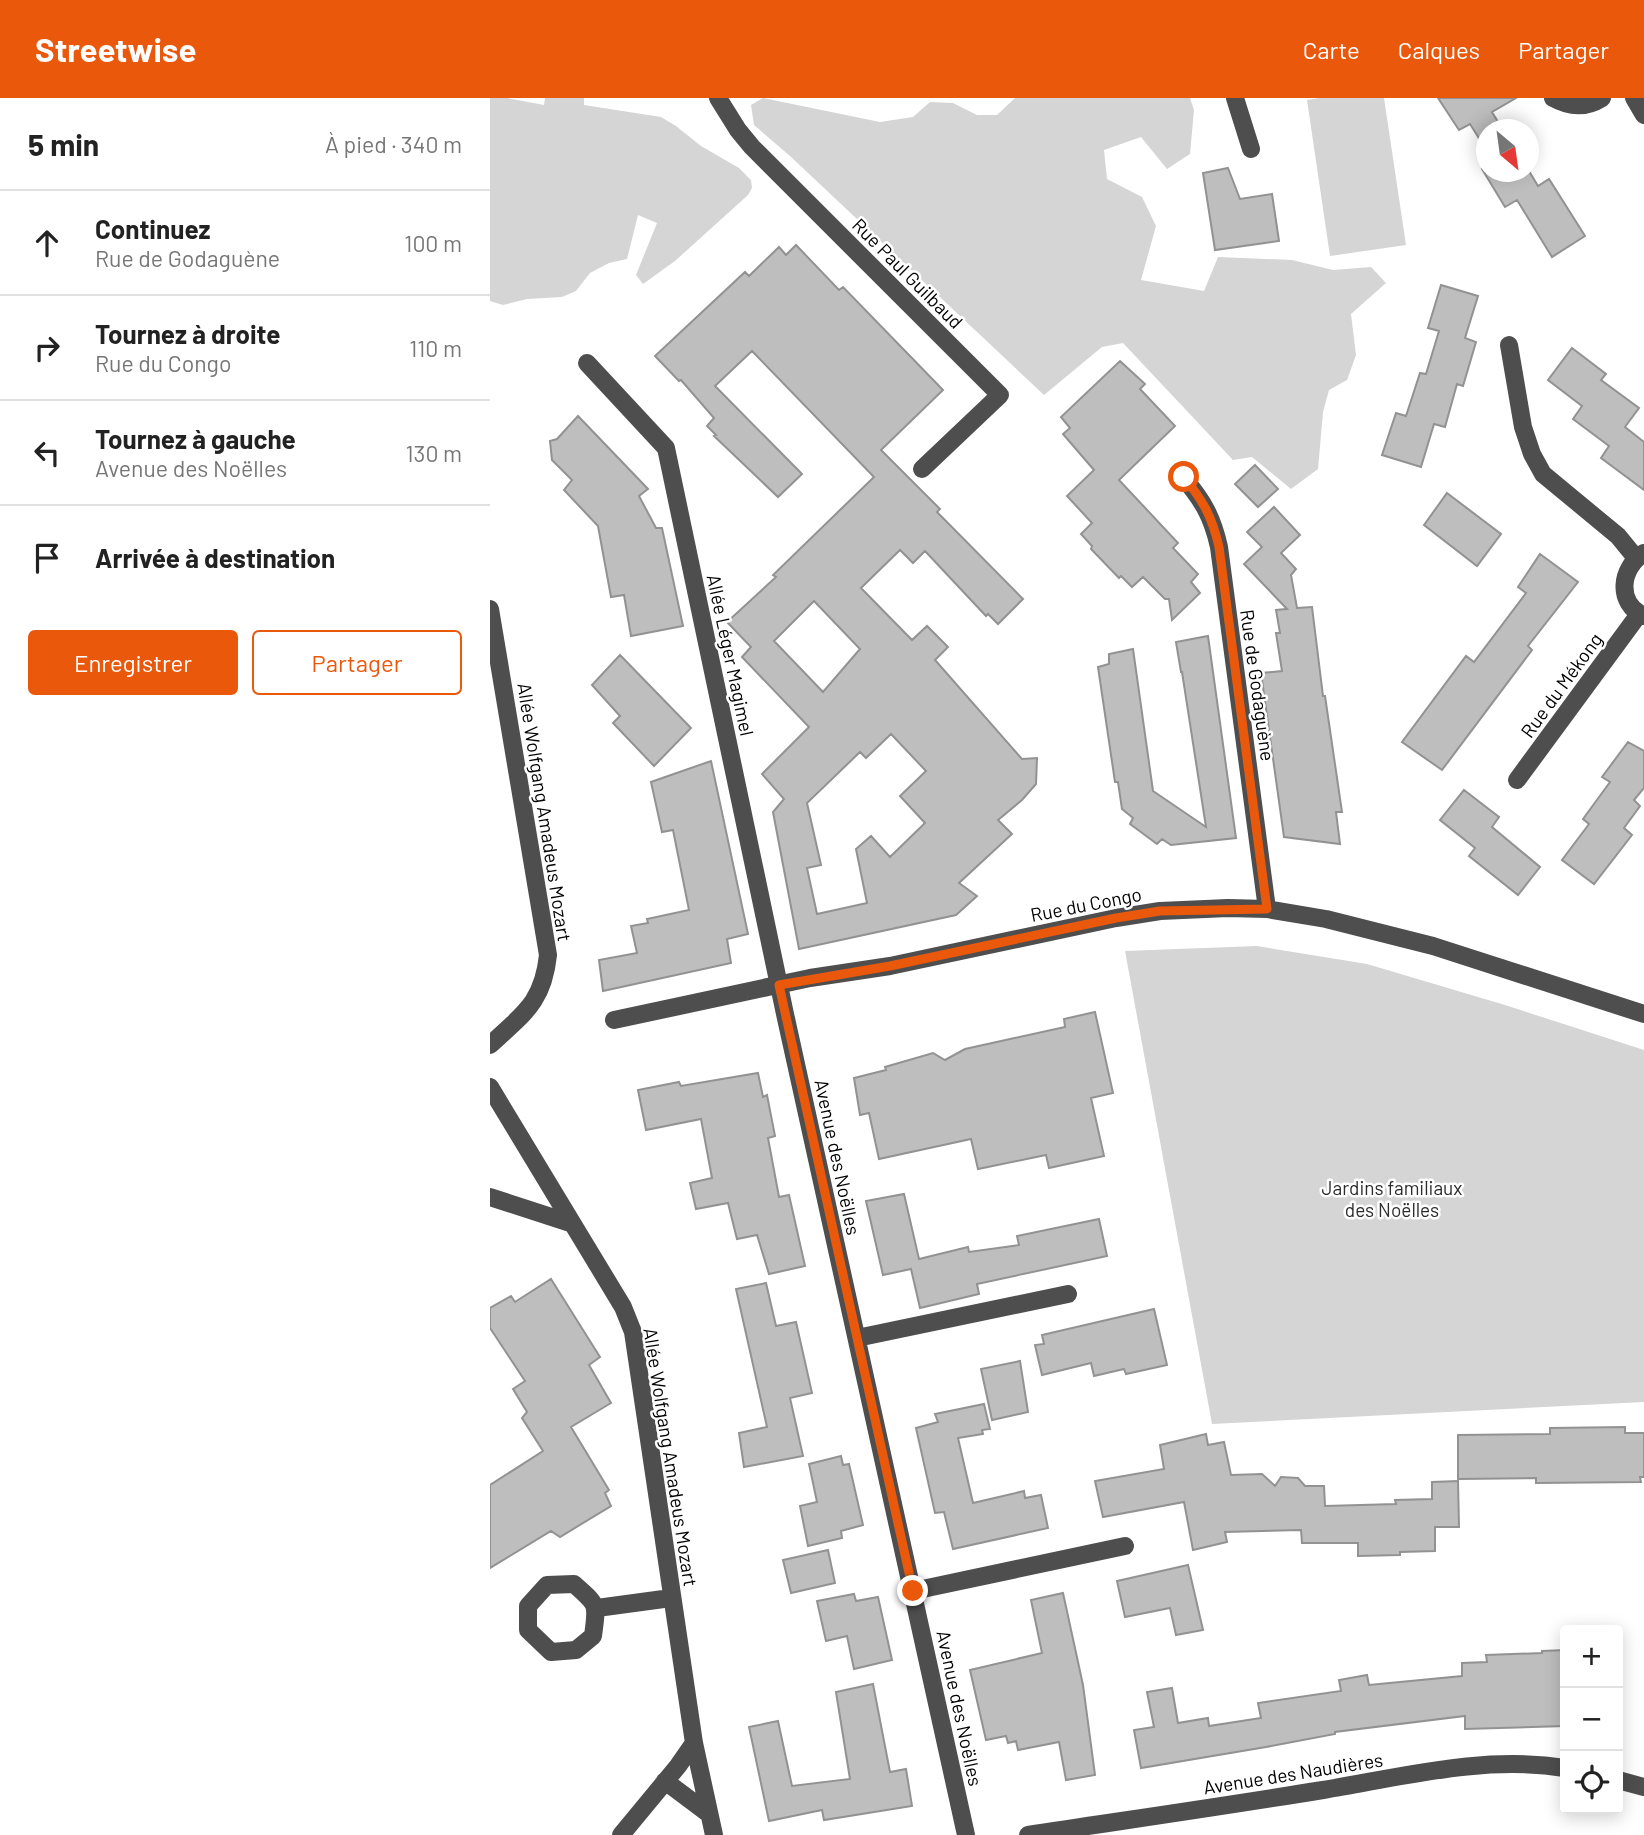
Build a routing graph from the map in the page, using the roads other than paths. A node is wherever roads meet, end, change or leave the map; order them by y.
1 (718, 98) edge
2 (1235, 98) edge
3 (1553, 98) edge
4 (1601, 98) edge
5 (1634, 98) edge
6 (1644, 115) edge
7 (1251, 149) dead end
8 (1509, 345) dead end
9 (587, 363) dead end
10 (922, 470) dead end
11 (1184, 477) dead end
12 (1640, 555) edge
13 (490, 609) edge
14 (1641, 615) edge
15 (493, 642) edge
16 (1517, 780) dead end
17 (1267, 909) junction
18 (779, 985) junction
19 (1644, 1014) edge
20 (614, 1020) dead end
21 (490, 1045) edge
22 (490, 1087) edge
23 (490, 1197) edge
24 (573, 1224) junction
25 (1068, 1294) dead end
26 (857, 1338) junction
27 (1125, 1546) dead end
28 (913, 1591) junction
29 (671, 1598) junction
30 (597, 1608) junction
31 (694, 1743) junction
32 (1560, 1768) edge
33 (665, 1781) junction
34 (1623, 1781) edge
35 (1644, 1787) edge
36 (709, 1814) junction
37 (621, 1835) edge
38 (714, 1835) edge
39 (966, 1835) edge
40 (1028, 1835) edge

1 - 10 street, Rue Paul Guilbaud
2 - 7 street
3 - 4 street
5 - 6 street
8 - 12 street
9 - 18 street, Allée Léger Magimel
11 - 17 street, Rue de Godaguène
12 - 14 street
13 - 15 street, Allée Wolfgang Amadeus Mozart
14 - 16 street, Rue du Mékong
15 - 21 street, Allée Wolfgang Amadeus Mozart
17 - 18 street, Rue du Congo
17 - 19 street, Rue du Congo
18 - 20 street, Rue du Congo
18 - 26 street, Avenue des Noëlles
22 - 24 street, Allée Wolfgang Amadeus Mozart
23 - 24 street
24 - 29 street, Allée Wolfgang Amadeus Mozart
25 - 26 street
26 - 28 street, Avenue des Noëlles
27 - 28 street
28 - 39 street, Avenue des Noëlles
29 - 30 street
29 - 31 street, Allée Wolfgang Amadeus Mozart
30 - 30 street
31 - 33 street
31 - 36 street, Allée Wolfgang Amadeus Mozart
32 - 40 street, Avenue des Naudières
33 - 36 street
33 - 37 street
34 - 35 street
36 - 38 street, Allée Wolfgang Amadeus Mozart

